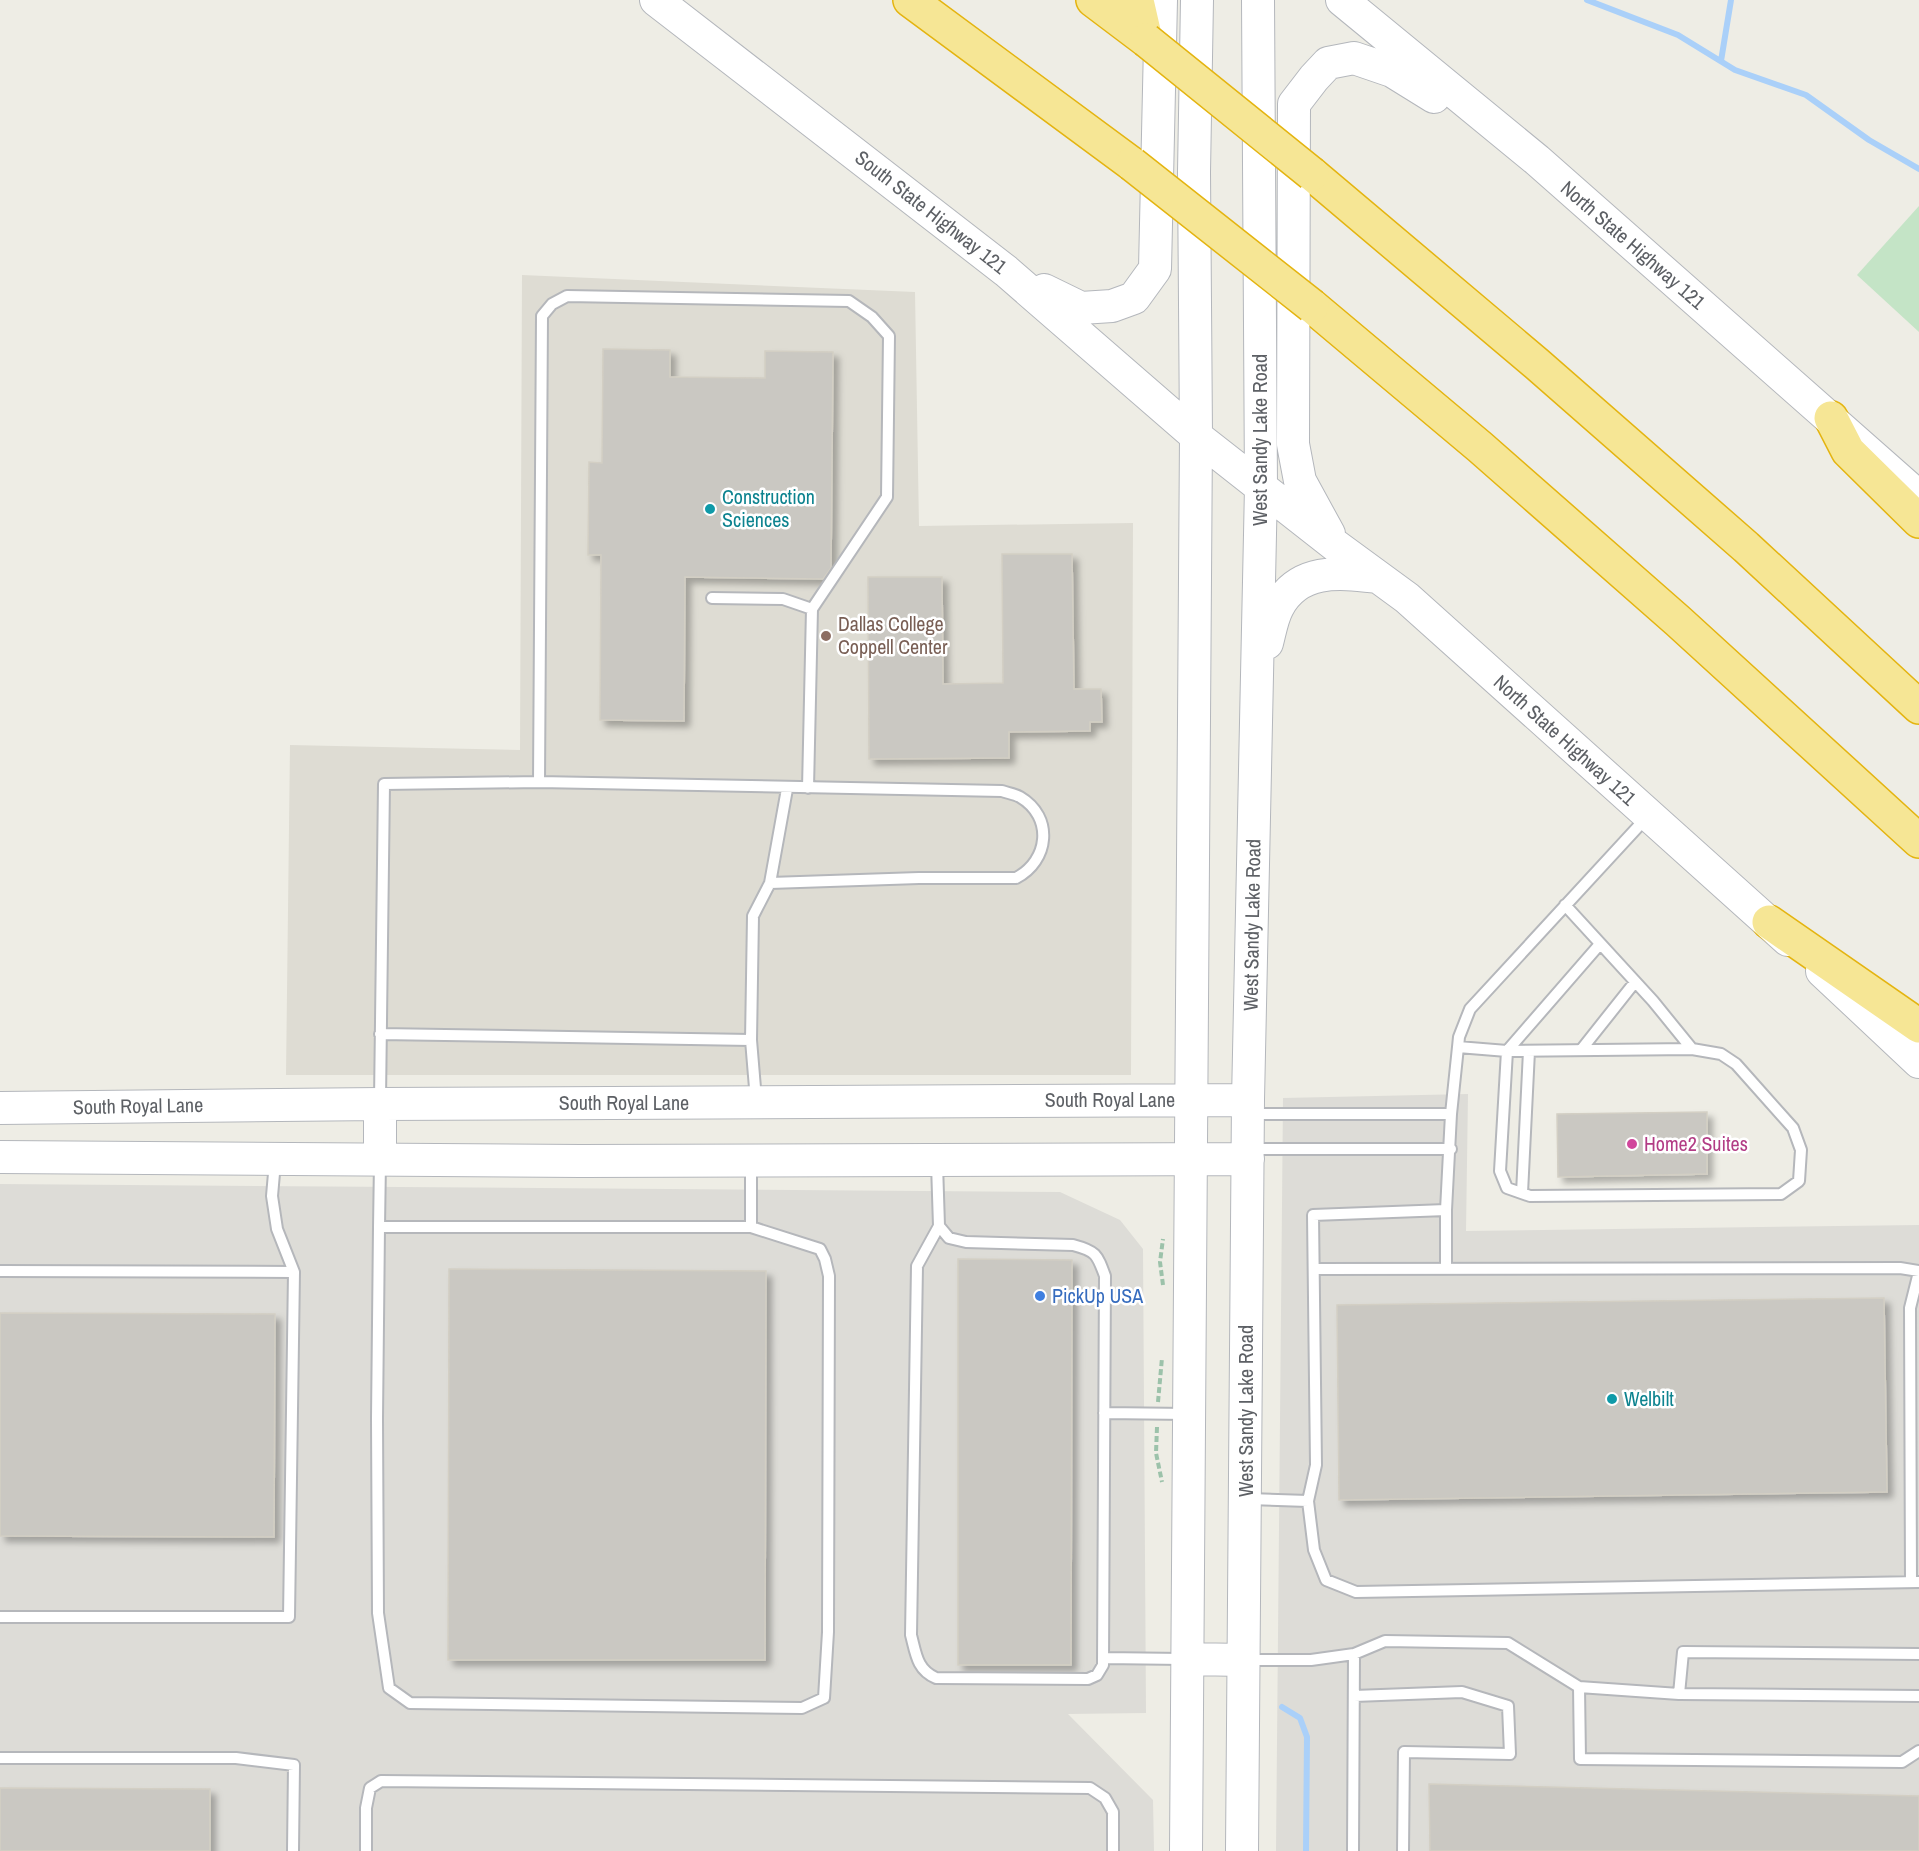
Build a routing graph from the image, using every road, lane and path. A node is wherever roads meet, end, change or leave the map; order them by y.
1 (656, 0) edge
2 (910, 0) edge
3 (1093, 0) edge
4 (1135, 0) edge
5 (1161, 0) edge
6 (1197, 0) edge
7 (1258, 0) edge
8 (1342, 0) edge
9 (1146, 40) junction
10 (1537, 160) junction
11 (1006, 271) junction
12 (1831, 418) junction
13 (1196, 436) junction
14 (1261, 487) junction
15 (1919, 497) edge
16 (1919, 521) edge
17 (1336, 546) junction
18 (1379, 578) junction
19 (712, 598) dead end
20 (812, 609) junction
21 (1257, 673) junction
22 (1919, 707) edge
23 (539, 782) junction
24 (808, 788) junction
25 (787, 789) junction
26 (1649, 815) junction
27 (1919, 841) edge
28 (770, 883) junction
29 (1565, 905) junction
30 (1769, 922) junction
31 (1600, 944) junction
32 (1635, 982) junction
33 (1919, 1026) edge
34 (380, 1034) junction
35 (751, 1040) junction
36 (1458, 1047) junction
37 (1692, 1049) junction
38 (1581, 1050) junction
39 (1506, 1051) junction
40 (1528, 1051) junction
41 (1919, 1062) edge
42 (1190, 1100) junction
43 (756, 1102) junction
44 (380, 1104) junction
45 (1248, 1107) junction
46 (0, 1108) edge
47 (1452, 1114) junction
48 (1451, 1149) junction
49 (1248, 1154) junction
50 (0, 1157) edge
51 (275, 1160) junction
52 (380, 1160) junction
53 (937, 1160) junction
54 (1190, 1160) junction
55 (751, 1161) junction
56 (1522, 1193) junction
57 (1446, 1210) junction
58 (939, 1226) junction
59 (379, 1227) junction
60 (751, 1227) junction
61 (1446, 1268) junction
62 (1314, 1269) junction
63 (0, 1271) edge
64 (294, 1272) junction
65 (1919, 1272) edge
66 (1104, 1413) junction
67 (1188, 1413) junction
68 (1245, 1499) junction
69 (1308, 1501) junction
70 (1915, 1582) edge
71 (0, 1617) edge
72 (1354, 1654) junction
73 (1919, 1654) edge
74 (1102, 1658) junction
75 (1187, 1659) junction
76 (1244, 1660) junction
77 (1579, 1687) junction
78 (1679, 1694) junction
79 (1354, 1696) junction
80 (1919, 1696) edge
81 (1919, 1751) edge
82 (0, 1758) edge
83 (293, 1851) edge
84 (366, 1851) edge
85 (1113, 1851) edge
86 (1186, 1851) edge
87 (1242, 1851) edge
88 (1353, 1851) edge
89 (1403, 1851) edge

1 - 11 main road, South State Highway 121
2 - 27 highway, bridge
3 - 9 highway
4 - 9 highway
5 - 11 main road
6 - 13 main road
7 - 14 main road, West Sandy Lake Road
8 - 10 main road, North State Highway 121
9 - 22 highway, bridge
10 - 12 main road, North State Highway 121
10 - 17 main road
11 - 13 main road, South State Highway 121
12 - 15 main road, North State Highway 121
12 - 16 highway
13 - 14 main road, North State Highway 121
13 - 42 main road
14 - 17 main road, North State Highway 121
14 - 21 main road, West Sandy Lake Road
17 - 18 main road, North State Highway 121
18 - 21 main road
18 - 26 main road, North State Highway 121
19 - 20 lane
20 - 23 lane
20 - 24 lane
21 - 45 main road, West Sandy Lake Road
23 - 25 lane
23 - 34 lane
24 - 25 lane
24 - 28 lane
25 - 28 lane
26 - 29 lane
26 - 30 main road, North State Highway 121
28 - 35 lane
29 - 31 lane
29 - 36 lane
30 - 33 highway
30 - 41 main road, North State Highway 121
31 - 32 lane
31 - 39 lane
32 - 37 lane
32 - 38 lane
34 - 35 lane
34 - 44 lane
35 - 43 lane
36 - 39 lane
36 - 47 lane
37 - 38 lane
37 - 56 lane
38 - 40 lane
39 - 40 lane
39 - 56 lane
40 - 56 lane
42 - 43 main road, South Royal Lane
42 - 45 main road, South Royal Lane
42 - 54 main road
43 - 44 main road, South Royal Lane
44 - 46 main road, South Royal Lane
44 - 52 main road
45 - 47 lane
45 - 49 main road, West Sandy Lake Road
47 - 48 lane
48 - 49 lane
48 - 57 lane
49 - 54 main road
49 - 68 main road, West Sandy Lake Road
50 - 51 main road
51 - 52 main road
51 - 64 lane
52 - 55 main road
52 - 59 lane
53 - 54 main road
53 - 55 main road
53 - 58 lane
54 - 67 main road
55 - 60 lane
57 - 61 lane
57 - 62 lane
58 - 66 lane
58 - 74 lane
59 - 60 lane
59 - 60 lane
61 - 62 lane
61 - 65 lane
62 - 69 lane
63 - 64 lane
64 - 71 lane
65 - 70 lane
66 - 67 lane
66 - 74 lane
67 - 75 main road
68 - 69 lane
68 - 76 main road, West Sandy Lake Road
69 - 70 lane
72 - 76 lane
72 - 77 lane
72 - 79 lane
73 - 78 lane
74 - 75 lane
75 - 76 main road
75 - 86 main road
76 - 87 main road, West Sandy Lake Road
77 - 78 lane
77 - 81 lane
78 - 80 lane
79 - 88 lane
79 - 89 lane
82 - 83 lane
84 - 85 lane

